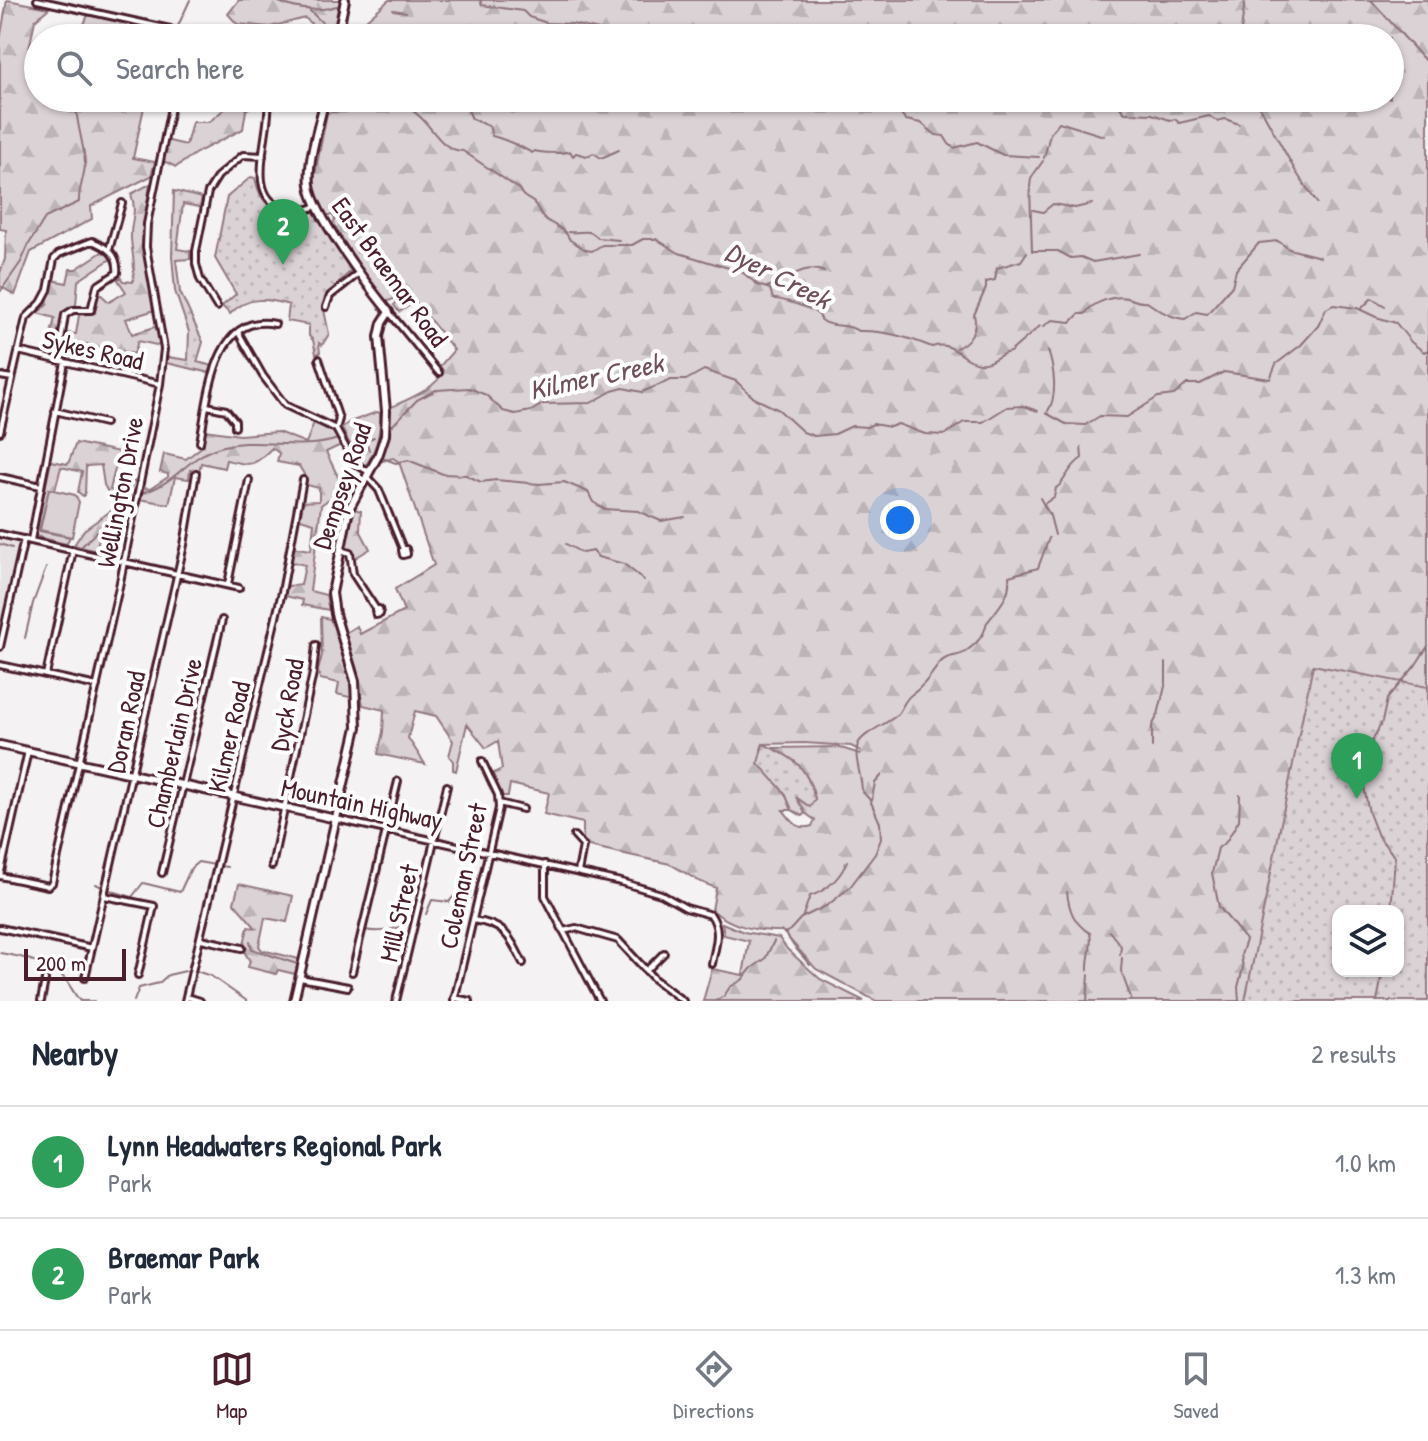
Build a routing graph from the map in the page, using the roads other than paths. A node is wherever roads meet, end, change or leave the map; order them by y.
1 (37, 0) edge
2 (345, 0) edge
3 (147, 24) edge
4 (340, 24) edge
5 (170, 112) edge
6 (270, 112) edge
7 (322, 112) edge
8 (263, 156) junction
9 (122, 203) dead end
10 (316, 206) junction
11 (109, 250) junction
12 (359, 273) junction
13 (217, 307) dead end
14 (326, 307) dead end
15 (389, 312) junction
16 (275, 324) dead end
17 (238, 332) junction
18 (18, 351) junction
19 (319, 359) dead end
20 (58, 360) junction
21 (65, 362) junction
22 (439, 373) dead end
23 (0, 376) edge
24 (12, 378) junction
25 (160, 384) junction
26 (207, 406) junction
27 (55, 411) junction
28 (105, 423) dead end
29 (235, 427) dead end
30 (336, 429) junction
31 (0, 432) edge
32 (200, 442) dead end
33 (196, 473) dead end
34 (367, 474) junction
35 (0, 477) edge
36 (249, 480) dead end
37 (303, 480) dead end
38 (41, 486) junction
39 (0, 534) edge
40 (27, 540) junction
41 (403, 549) dead end
42 (73, 550) junction
43 (339, 550) junction
44 (124, 561) junction
45 (177, 572) junction
46 (228, 584) junction
47 (239, 588) dead end
48 (376, 609) dead end
49 (222, 620) dead end
50 (316, 645) dead end
51 (0, 647) edge
52 (0, 665) edge
53 (46, 675) junction
54 (97, 686) junction
55 (0, 745) edge
56 (28, 751) junction
57 (482, 761) dead end
58 (80, 763) junction
59 (133, 774) junction
60 (398, 781) dead end
61 (183, 785) junction
62 (447, 786) dead end
63 (233, 796) junction
64 (499, 803) junction
65 (287, 808) junction
66 (523, 809) dead end
67 (336, 819) junction
68 (386, 830) junction
69 (574, 836) dead end
70 (435, 840) junction
71 (489, 852) junction
72 (545, 864) junction
73 (272, 866) dead end
74 (578, 872) junction
75 (162, 873) dead end
76 (0, 876) edge
77 (104, 896) junction
78 (473, 920) junction
79 (0, 928) edge
80 (563, 931) junction
81 (201, 939) junction
82 (92, 948) junction
83 (242, 948) dead end
84 (664, 953) dead end
85 (523, 963) dead end
86 (712, 964) dead end
87 (646, 971) junction
88 (352, 972) dead end
89 (138, 975) dead end
90 (85, 978) dead end
91 (300, 978) junction
92 (45, 980) dead end
93 (348, 987) dead end
94 (186, 999) edge
95 (454, 999) edge
96 (679, 1000) edge
97 (41, 1001) edge
98 (200, 1001) edge
99 (294, 1001) edge
100 (396, 1001) edge
101 (470, 1001) edge
102 (600, 1001) edge

1 - 3 street
2 - 4 street
5 - 25 street, Wellington Drive
6 - 8 street
7 - 10 street, East Braemar Road
8 - 10 street
8 - 13 street
9 - 11 street
10 - 12 street, East Braemar Road
11 - 18 street
11 - 20 street
12 - 14 street
12 - 15 street, East Braemar Road
15 - 22 street, East Braemar Road
15 - 34 street, Dempsey Road
16 - 17 street
17 - 26 street
17 - 30 street
18 - 20 street, Sykes Road
18 - 24 street
19 - 30 street
20 - 21 street, Sykes Road
21 - 25 street, Sykes Road
21 - 27 street
23 - 24 street
24 - 31 street
25 - 44 street, Wellington Drive
26 - 29 street
26 - 32 street
27 - 28 street
27 - 38 street
30 - 34 street
33 - 45 street, Doran Road
34 - 41 street
34 - 43 street, Dempsey Road
35 - 38 street
36 - 46 street
37 - 63 street, Kilmer Road
38 - 40 street
39 - 40 street
40 - 42 street
40 - 51 street
42 - 44 street
42 - 53 street
43 - 48 street
43 - 67 street, Dempsey Road
44 - 45 street
44 - 54 street, Wellington Drive
45 - 46 street
45 - 59 street, Doran Road
46 - 47 street
49 - 61 street, Chamberlain Drive
50 - 65 street, Dyck Road
52 - 53 street
53 - 54 street
54 - 58 street, Wellington Drive
55 - 56 street, Mountain Highway
56 - 58 street, Mountain Highway
56 - 76 street
57 - 64 street, Coleman Street
58 - 59 street, Mountain Highway
58 - 76 street, Wellington Drive
59 - 61 street, Mountain Highway
59 - 77 street, Doran Road
60 - 68 street
61 - 63 street, Mountain Highway
61 - 75 street, Chamberlain Drive
62 - 70 street, Mill Street
63 - 65 street, Mountain Highway
63 - 81 street, Kilmer Road
64 - 66 street
64 - 71 street, Coleman Street
65 - 67 street, Mountain Highway
65 - 73 street, Dyck Road
67 - 68 street, Mountain Highway
67 - 91 street, Dempsey Road
68 - 70 street, Mountain Highway
68 - 88 street
69 - 74 street
70 - 71 street, Mountain Highway
70 - 100 street, Mill Street
71 - 72 street, Mountain Highway
71 - 78 street, Coleman Street
72 - 74 street, Mountain Highway
72 - 80 street
74 - 86 street, Mountain Highway
77 - 82 street, Doran Road
77 - 89 street
78 - 85 street
78 - 95 street, Coleman Street
79 - 82 street
80 - 87 street
80 - 102 street
81 - 83 street
81 - 94 street, Kilmer Road
82 - 90 street, Doran Road
84 - 87 street
87 - 96 street
91 - 93 street
91 - 99 street, Dempsey Road
92 - 97 street
94 - 98 street
95 - 101 street

